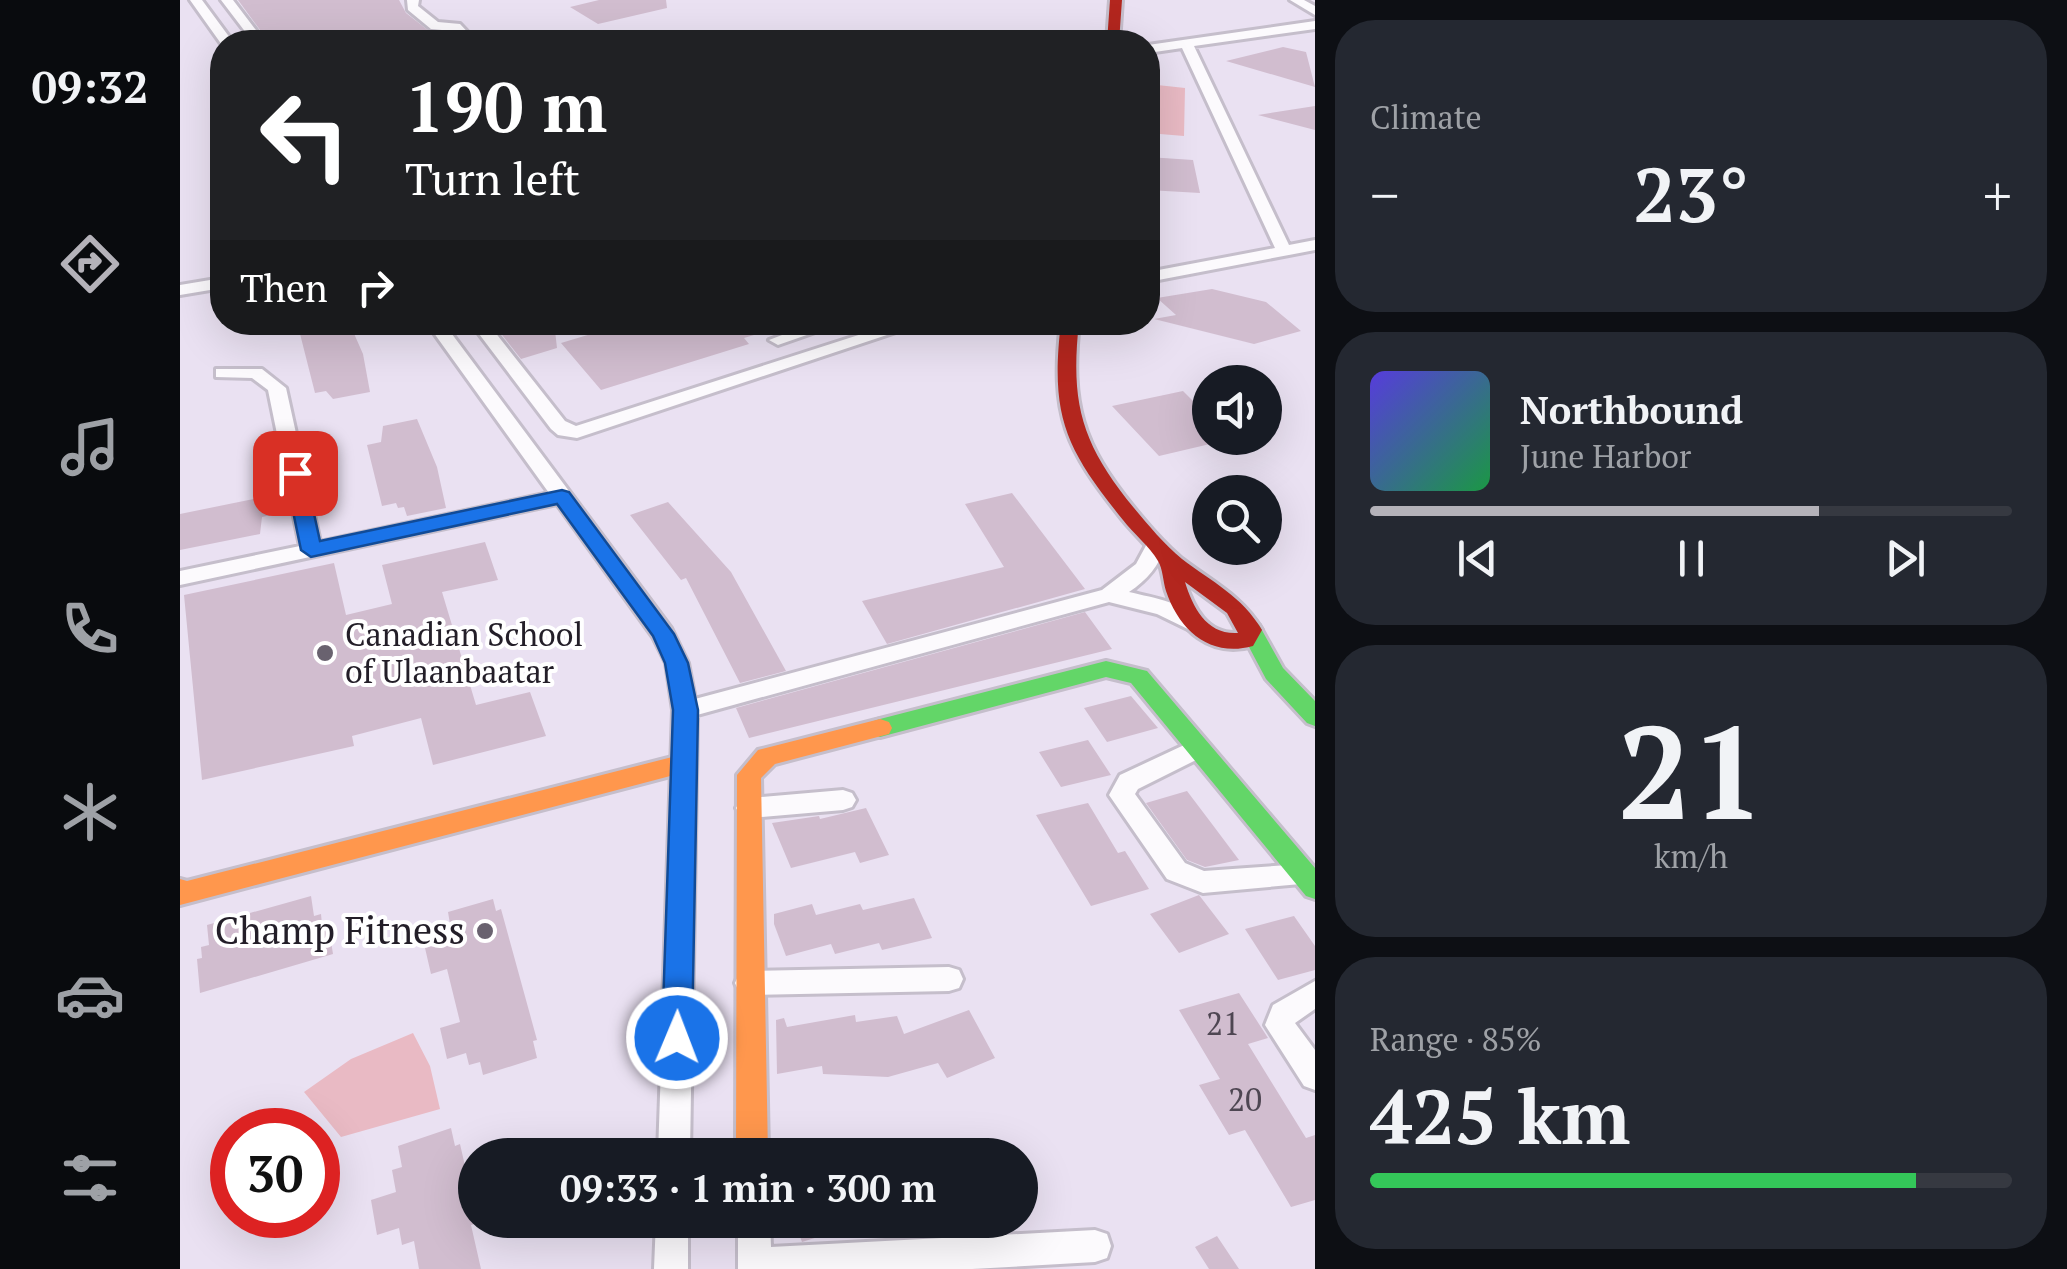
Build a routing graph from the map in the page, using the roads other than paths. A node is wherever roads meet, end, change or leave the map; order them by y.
1 (196, 0) edge
2 (227, 0) edge
3 (413, 0) edge
4 (1116, 0) edge
5 (1296, 0) edge
6 (1314, 12) edge
7 (1314, 25) edge
8 (218, 30) edge
9 (250, 30) edge
10 (459, 30) edge
11 (1114, 30) edge
12 (1218, 38) junction
13 (1187, 44) junction
14 (1160, 47) edge
15 (1314, 246) edge
16 (1284, 251) junction
17 (1160, 275) edge
18 (210, 285) edge
19 (180, 290) edge
20 (444, 335) edge
21 (488, 335) edge
22 (785, 335) edge
23 (879, 335) edge
24 (1069, 335) edge
25 (803, 360) junction
26 (222, 373) dead end
27 (562, 497) junction
28 (311, 550) junction
29 (1162, 552) junction
30 (180, 578) edge
31 (1204, 582) junction
32 (1172, 586) junction
33 (1109, 595) junction
34 (1195, 625) junction
35 (1251, 630) junction
36 (1221, 644) junction
37 (1274, 673) junction
38 (686, 710) junction
39 (1314, 717) edge
40 (1197, 748) junction
41 (684, 763) junction
42 (842, 800) dead end
43 (749, 808) junction
44 (1309, 881) edge
45 (180, 890) edge
46 (949, 979) dead end
47 (749, 983) junction
48 (1314, 993) edge
49 (1314, 1076) edge
50 (674, 1138) edge
51 (752, 1138) edge
52 (671, 1238) edge
53 (754, 1238) edge
54 (1095, 1246) dead end
55 (755, 1266) edge
56 (670, 1269) edge

1 - 8 street
2 - 9 street
3 - 10 street
4 - 11 street
5 - 6 street
6 - 12 street
7 - 12 street
12 - 13 street
13 - 14 street
13 - 16 street
15 - 16 street
16 - 17 street
18 - 19 street
20 - 27 street
21 - 25 street
22 - 25 street
23 - 25 street
24 - 29 street
26 - 28 street
27 - 28 street
27 - 38 street
28 - 30 street
29 - 31 street
29 - 32 street
29 - 33 street
31 - 32 street
31 - 35 street
32 - 34 street
33 - 34 street
33 - 38 street
34 - 36 street
35 - 36 street
35 - 37 street
36 - 37 street
37 - 39 street
38 - 41 street
40 - 43 street
40 - 44 street
40 - 44 street
41 - 45 street
41 - 50 street
42 - 43 street
43 - 47 street
46 - 47 street
47 - 51 street
48 - 49 street
52 - 56 street
53 - 55 street
54 - 55 street

